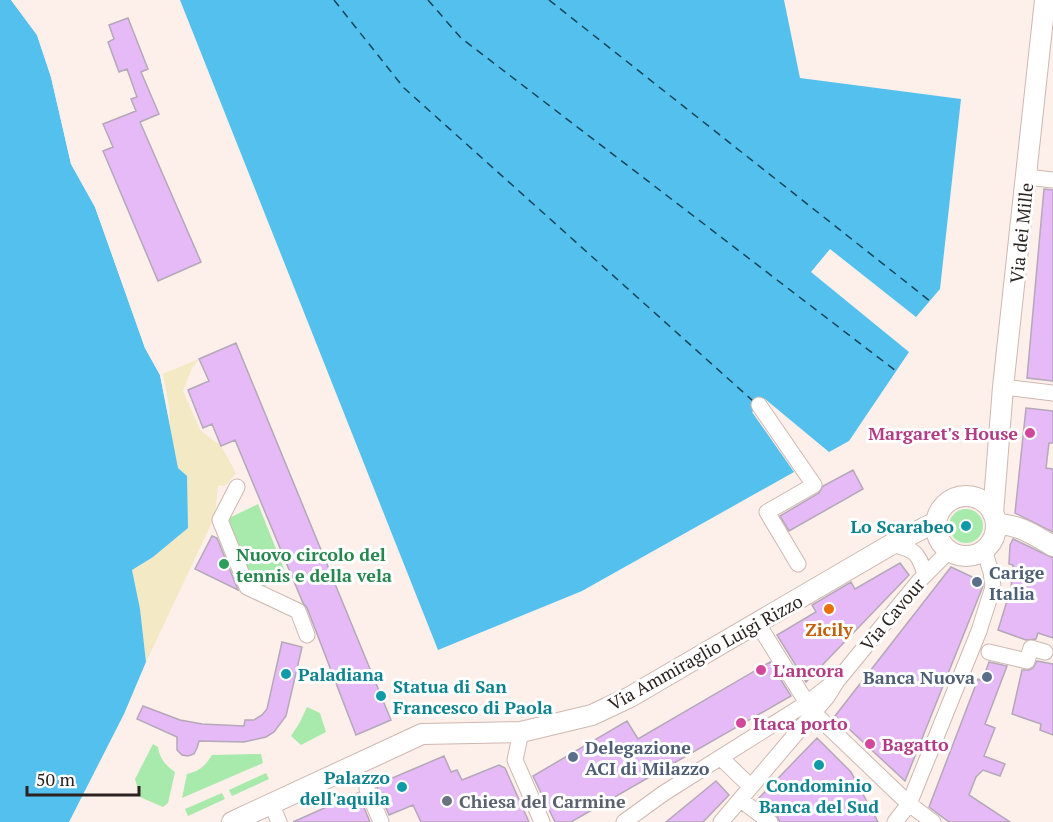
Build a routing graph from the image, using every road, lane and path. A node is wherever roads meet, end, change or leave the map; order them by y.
1 (1045, 0) edge
2 (1027, 177) junction
3 (1053, 180) edge
4 (1003, 387) junction
5 (1053, 393) edge
6 (759, 405) dead end
7 (997, 465) junction
8 (237, 487) dead end
9 (972, 497) junction
10 (995, 519) junction
11 (936, 522) junction
12 (892, 544) junction
13 (1053, 546) edge
14 (984, 550) junction
15 (949, 551) junction
16 (798, 564) dead end
17 (925, 574) junction
18 (758, 624) junction
19 (307, 635) dead end
20 (989, 652) dead end
21 (1045, 652) dead end
22 (810, 708) junction
23 (521, 732) junction
24 (721, 758) junction
25 (751, 787) junction
26 (367, 789) dead end
27 (741, 800) junction
28 (272, 803) junction
29 (909, 804) junction
30 (232, 822) edge
31 (279, 822) edge
32 (381, 822) edge
33 (542, 822) edge
34 (624, 822) edge
35 (721, 822) edge
36 (770, 822) edge
37 (895, 822) edge
38 (933, 822) edge

1 - 2 main road, Via dei Mille
2 - 3 street
2 - 4 main road, Via dei Mille
4 - 5 street
4 - 7 main road, Via dei Mille
6 - 16 street
7 - 9 main road
7 - 10 main road, Via dei Mille
8 - 19 street
9 - 10 main road
9 - 11 main road
10 - 13 main road
10 - 14 main road, Via dei Mille
11 - 12 main road, Via Ammiraglio Luigi Rizzo
11 - 15 main road
12 - 17 street
12 - 18 main road, Via Ammiraglio Luigi Rizzo
14 - 15 main road
14 - 29 street
15 - 17 street, Via Cavour
17 - 22 street, Via Cavour
18 - 22 street
18 - 23 main road, Via Ammiraglio Luigi Rizzo
20 - 21 street
22 - 24 street
22 - 25 street, Via Cavour
22 - 29 street
23 - 28 main road, Via Ammiraglio Luigi Rizzo
23 - 33 street
24 - 25 street
24 - 34 street
25 - 27 street, Via Cavour
26 - 32 street
27 - 35 street, Via Cavour
27 - 36 street
28 - 30 main road
28 - 31 street
29 - 37 street
29 - 38 street

